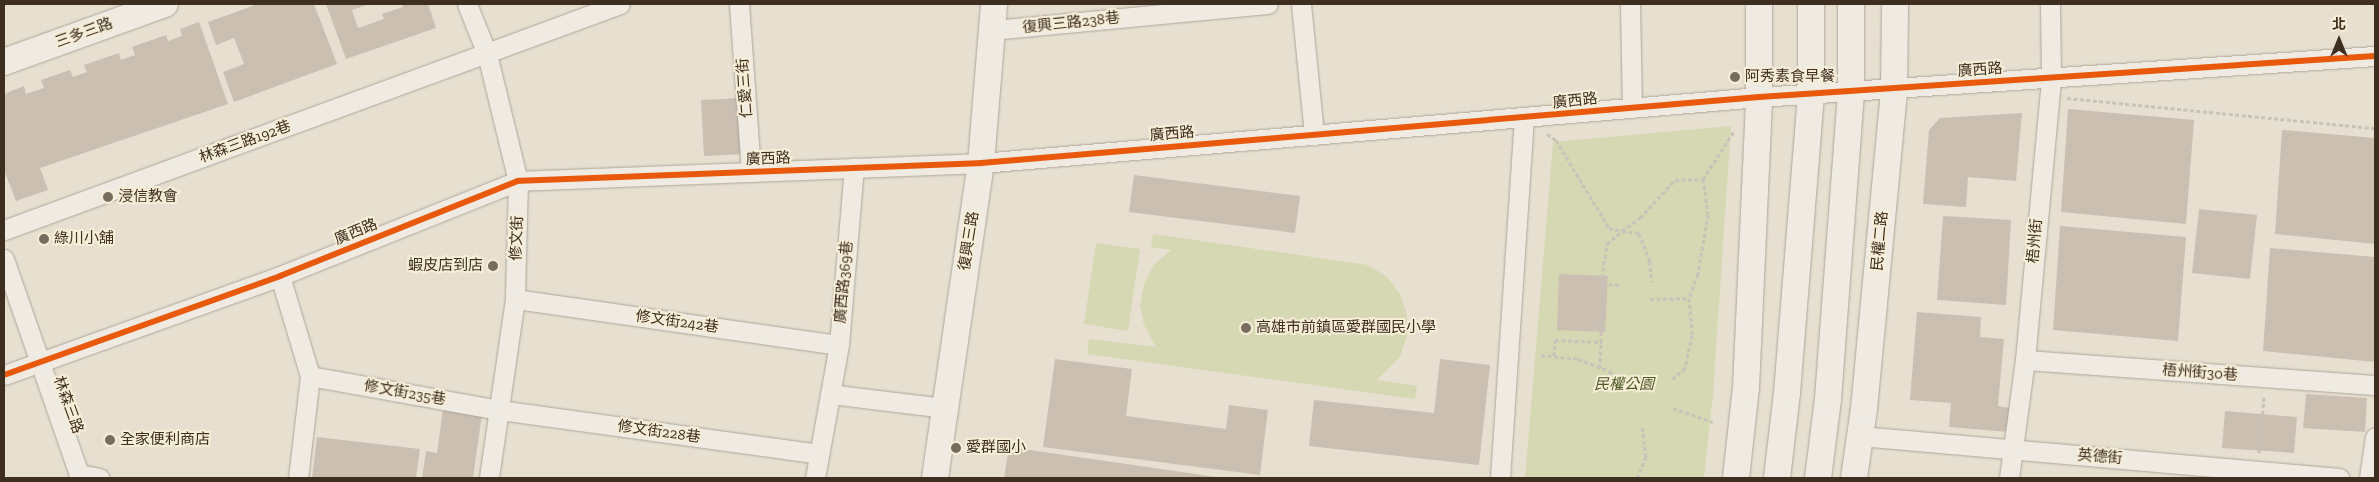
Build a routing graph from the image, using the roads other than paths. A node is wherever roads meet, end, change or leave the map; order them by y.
1 (165, 4) edge
2 (467, 4) edge
3 (620, 4) edge
4 (739, 4) edge
5 (994, 4) edge
6 (1268, 4) edge
7 (1301, 4) edge
8 (1630, 4) edge
9 (1759, 4) edge
10 (1810, 4) edge
11 (1850, 4) edge
12 (1895, 4) edge
13 (2050, 4) edge
14 (994, 30) junction
15 (487, 54) junction
16 (2375, 56) edge
17 (4, 62) edge
18 (2051, 78) junction
19 (1894, 89) junction
20 (1850, 91) junction
21 (1811, 94) junction
22 (1759, 97) junction
23 (1632, 108) junction
24 (1524, 118) junction
25 (1314, 135) junction
26 (981, 163) junction
27 (854, 168) junction
28 (750, 172) junction
29 (518, 181) junction
30 (4, 230) edge
31 (4, 259) edge
32 (280, 276) junction
33 (515, 300) junction
34 (839, 345) junction
35 (2024, 360) junction
36 (39, 362) junction
37 (4, 375) edge
38 (310, 376) junction
39 (2375, 385) edge
40 (830, 394) junction
41 (944, 408) junction
42 (499, 410) junction
43 (1860, 436) junction
44 (2375, 436) edge
45 (2013, 449) junction
46 (819, 454) junction
47 (79, 476) edge
48 (100, 478) edge
49 (298, 478) edge
50 (490, 478) edge
51 (815, 478) edge
52 (935, 478) edge
53 (1500, 478) edge
54 (1736, 478) edge
55 (1777, 478) edge
56 (1818, 478) edge
57 (1854, 478) edge
58 (2009, 478) edge
59 (2339, 478) edge
60 (2368, 478) edge

1 - 17 street, 三多三路
2 - 15 street, 修文街
3 - 15 street, 林森三路192巷
4 - 28 street, 仁愛三街
5 - 14 street, 復興三路
6 - 14 street, 復興三路238巷
7 - 25 street
8 - 23 street
9 - 22 street
10 - 21 street
11 - 20 street
12 - 19 street, 民權二路
13 - 18 street, 梧州街
14 - 26 street, 復興三路
15 - 29 street, 修文街
15 - 30 street, 林森三路192巷
16 - 18 street, 廣西路
18 - 19 street, 廣西路
18 - 35 street, 梧州街
19 - 20 street, 廣西路
19 - 43 street, 民權二路
20 - 21 street, 廣西路
20 - 56 street
21 - 22 street, 廣西路
21 - 55 street
22 - 23 street, 廣西路
22 - 54 street
23 - 24 street, 廣西路
24 - 25 street, 廣西路
24 - 53 street
25 - 26 street, 廣西路
26 - 27 street, 廣西路
26 - 41 street, 復興三路
27 - 28 street, 廣西路
27 - 34 street, 廣西路369巷
28 - 29 street, 廣西路
29 - 32 street, 廣西路
29 - 33 street, 修文街
31 - 36 street, 林森三路
32 - 36 street, 廣西路
32 - 38 street
33 - 34 street, 修文街242巷
33 - 42 street, 修文街
34 - 40 street, 廣西路369巷
35 - 39 street, 梧州街30巷
35 - 45 street, 梧州街
36 - 37 street, 廣西路
36 - 47 street, 林森三路
38 - 42 street, 修文街235巷
38 - 49 street
40 - 41 street
40 - 46 street, 廣西路369巷
41 - 52 street, 復興三路
42 - 46 street, 修文街228巷
42 - 50 street, 修文街
43 - 45 street, 英德街
43 - 57 street, 民權二路
44 - 60 street
45 - 58 street, 梧州街
45 - 59 street, 英德街
46 - 51 street, 廣西路369巷
47 - 48 street

